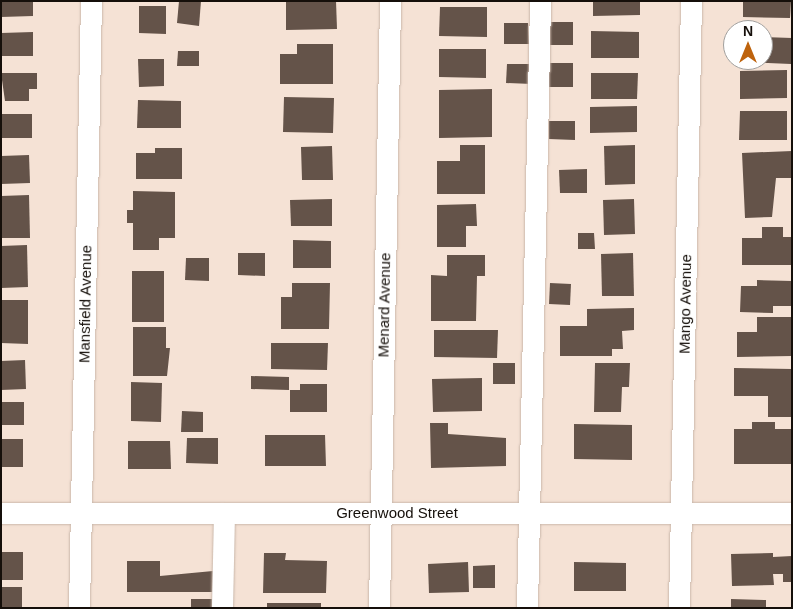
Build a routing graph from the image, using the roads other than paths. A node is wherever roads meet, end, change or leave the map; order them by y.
1 (91, 1) edge
2 (390, 1) edge
3 (540, 1) edge
4 (691, 1) edge
5 (680, 512) junction
6 (1, 513) edge
7 (81, 513) junction
8 (224, 513) junction
9 (380, 513) junction
10 (529, 513) junction
11 (792, 513) edge
12 (79, 608) edge
13 (222, 608) edge
14 (379, 608) edge
15 (527, 608) edge
16 (678, 608) edge

1 - 7 street, Mansfield Avenue
2 - 9 street, Menard Avenue
3 - 10 street
4 - 5 street, Mango Avenue
5 - 10 street, Greenwood Street
5 - 11 street, Greenwood Street
5 - 16 street, Mango Avenue
6 - 7 street, Greenwood Street
7 - 8 street, Greenwood Street
7 - 12 street, Mansfield Avenue
8 - 9 street, Greenwood Street
8 - 13 street
9 - 10 street, Greenwood Street
9 - 14 street, Menard Avenue
10 - 15 street

